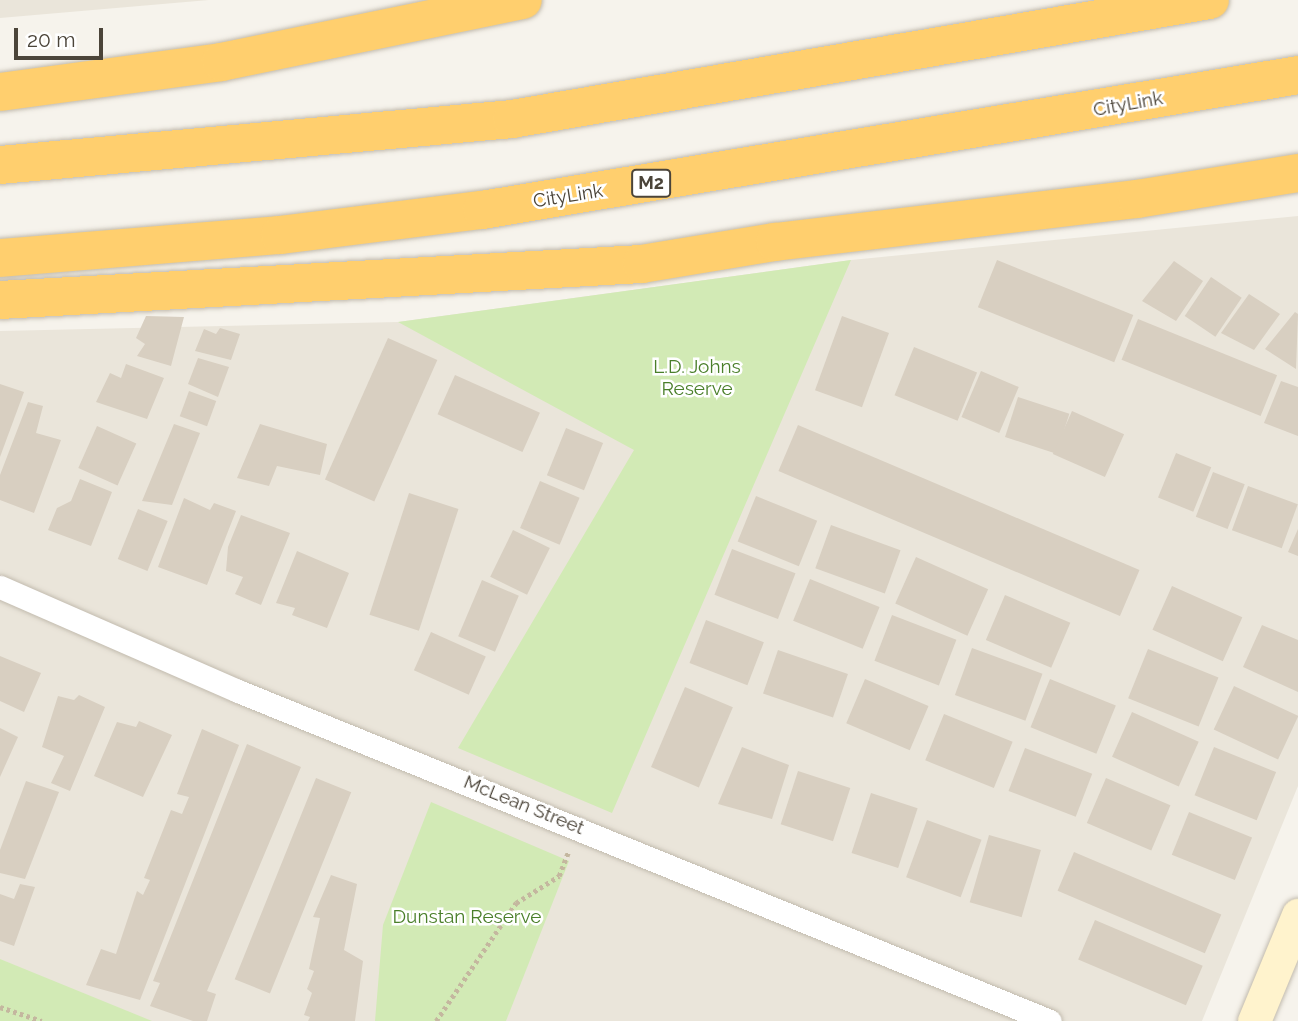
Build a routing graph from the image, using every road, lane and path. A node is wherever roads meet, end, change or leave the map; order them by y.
1 (523, 0) edge
2 (1210, 0) edge
3 (1298, 75) edge
4 (0, 92) edge
5 (0, 165) edge
6 (1298, 173) edge
7 (0, 258) edge
8 (0, 300) edge
9 (0, 587) edge
10 (574, 825) junction
11 (1298, 915) edge
12 (0, 1007) edge
13 (42, 1021) edge
14 (436, 1021) edge
15 (1050, 1021) edge
16 (1254, 1021) edge

1 - 4 highway
2 - 5 highway
3 - 7 highway, CityLink / M2
6 - 8 highway
9 - 10 street, McLean Street
10 - 14 path
10 - 15 street, McLean Street
11 - 16 main road
12 - 13 path

